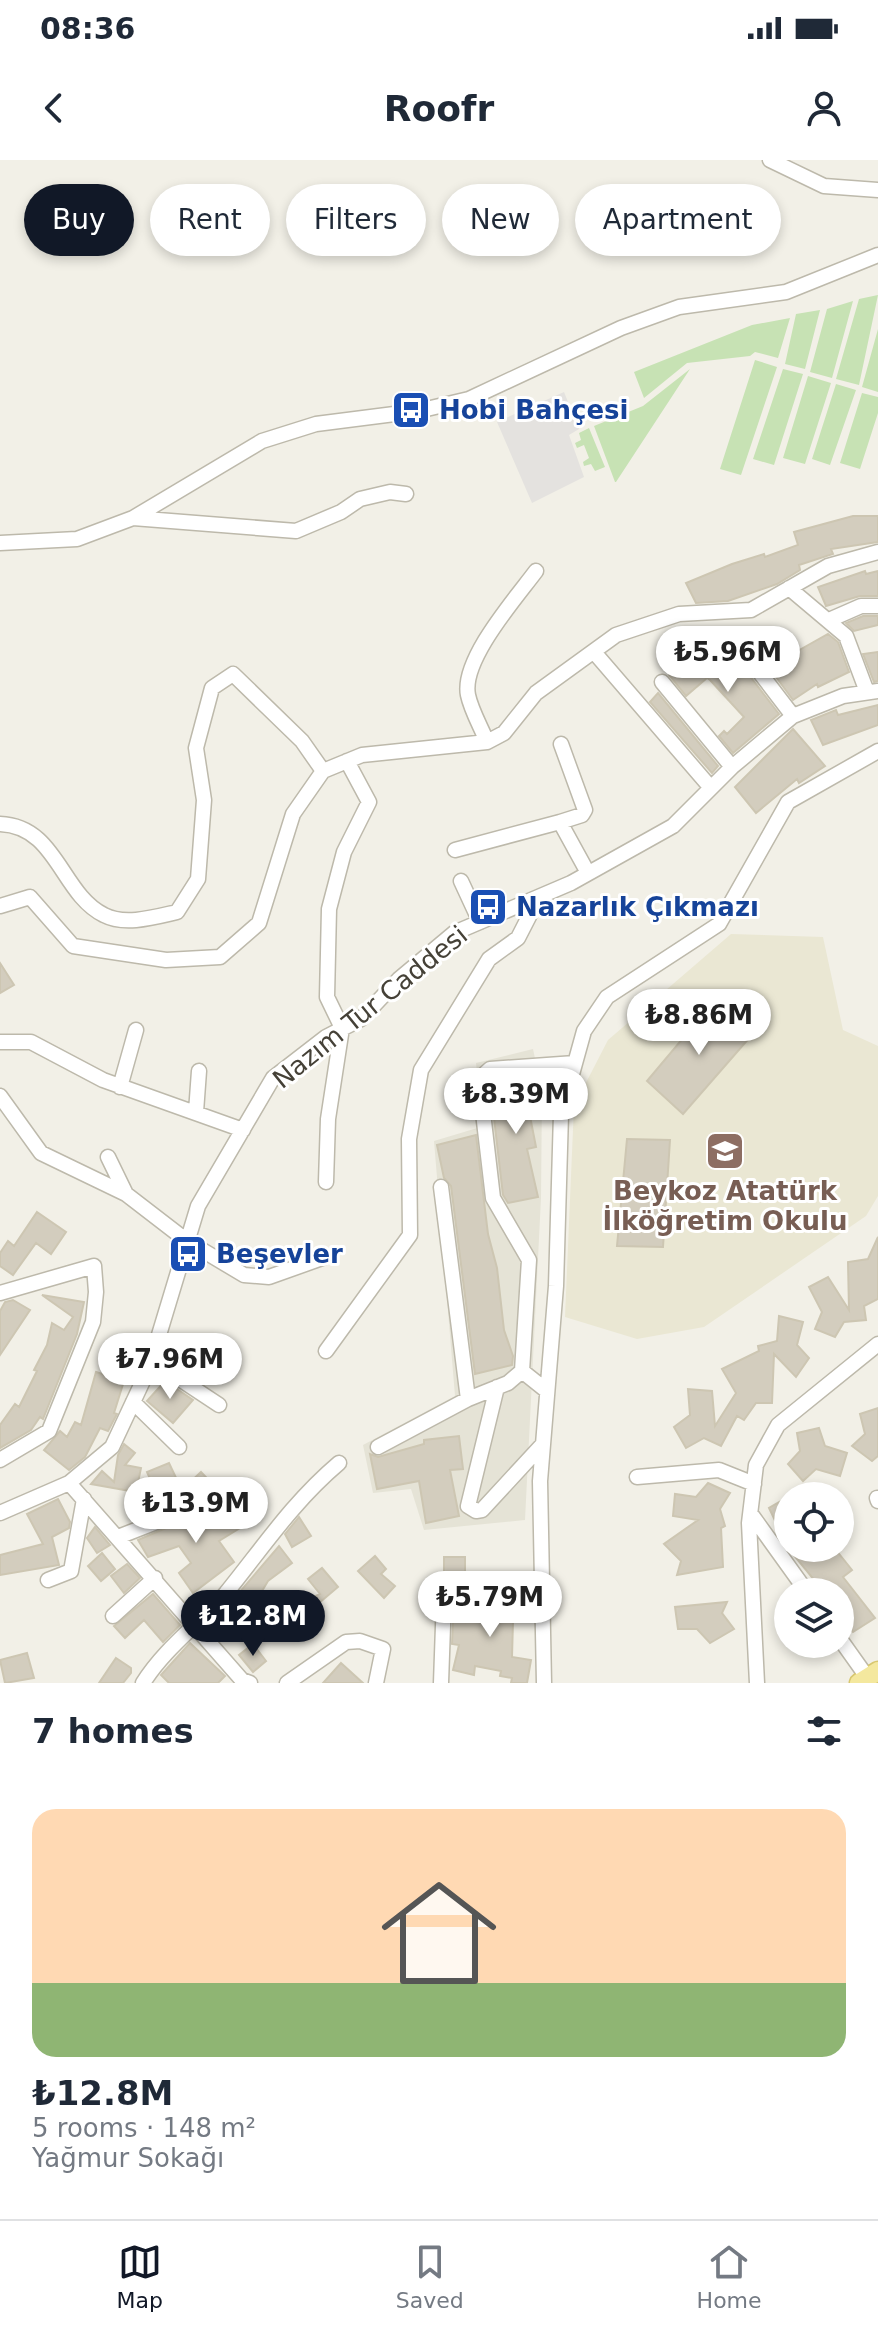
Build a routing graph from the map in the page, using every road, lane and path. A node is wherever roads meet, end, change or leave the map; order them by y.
1 (770, 160) edge
2 (878, 190) edge
3 (878, 255) edge
4 (406, 494) dead end
5 (133, 518) junction
6 (0, 543) edge
7 (878, 552) edge
8 (536, 571) dead end
9 (789, 588) junction
10 (878, 606) edge
11 (829, 620) junction
12 (594, 652) junction
13 (725, 659) dead end
14 (662, 682) dead end
15 (872, 691) edge
16 (793, 716) junction
17 (487, 742) junction
18 (561, 744) dead end
19 (878, 751) edge
20 (347, 761) junction
21 (732, 767) junction
22 (323, 771) junction
23 (711, 788) junction
24 (560, 822) junction
25 (0, 824) edge
26 (455, 850) dead end
27 (588, 873) junction
28 (461, 881) dead end
29 (539, 897) junction
30 (0, 906) edge
31 (480, 922) junction
32 (342, 1028) junction
33 (136, 1030) dead end
34 (0, 1042) edge
35 (575, 1063) junction
36 (199, 1071) dead end
37 (120, 1087) junction
38 (0, 1096) edge
39 (196, 1112) junction
40 (243, 1130) junction
41 (108, 1157) dead end
42 (326, 1182) dead end
43 (441, 1187) dead end
44 (126, 1194) junction
45 (187, 1241) junction
46 (325, 1257) dead end
47 (0, 1293) edge
48 (878, 1344) edge
49 (326, 1351) dead end
50 (151, 1360) junction
51 (522, 1371) junction
52 (497, 1387) junction
53 (547, 1391) junction
54 (468, 1399) junction
55 (133, 1402) junction
56 (219, 1405) dead end
57 (542, 1445) junction
58 (179, 1447) dead end
59 (378, 1447) dead end
60 (0, 1460) edge
61 (339, 1463) dead end
62 (637, 1477) dead end
63 (69, 1483) junction
64 (754, 1484) junction
65 (84, 1499) junction
66 (0, 1513) edge
67 (751, 1514) junction
68 (159, 1521) dead end
69 (118, 1537) junction
70 (155, 1578) junction
71 (797, 1578) edge
72 (48, 1580) dead end
73 (444, 1597) dead end
74 (113, 1616) dead end
75 (195, 1627) junction
76 (854, 1658) edge
77 (868, 1677) edge
78 (244, 1682) edge
79 (143, 1683) edge
80 (287, 1683) edge
81 (376, 1683) edge
82 (441, 1683) edge
83 (544, 1683) edge
84 (757, 1683) edge

1 - 2 street
3 - 5 street
4 - 5 street
5 - 6 street
7 - 9 street
8 - 17 street
9 - 11 street
9 - 12 street
10 - 11 street
11 - 15 street
12 - 17 street
12 - 23 street
13 - 16 street
14 - 21 street
15 - 16 street, Nazım Tur Caddesi
16 - 21 street, Nazım Tur Caddesi
17 - 20 street
18 - 24 street
19 - 35 street
20 - 22 street
20 - 32 street
21 - 23 street, Nazım Tur Caddesi
22 - 25 street
22 - 30 street
23 - 27 street, Nazım Tur Caddesi
24 - 26 street
24 - 27 street
27 - 29 street, Nazım Tur Caddesi
28 - 31 street
29 - 31 street, Nazım Tur Caddesi
29 - 49 street
31 - 32 street, Nazım Tur Caddesi
32 - 40 street, Nazım Tur Caddesi
32 - 42 street
33 - 37 street
34 - 37 street
35 - 51 street
35 - 53 street
36 - 39 street
37 - 39 street
38 - 44 street
39 - 40 street
40 - 45 street, Nazım Tur Caddesi
41 - 44 street
43 - 54 street
44 - 45 street
45 - 46 street
45 - 50 street, Nazım Tur Caddesi
47 - 60 street
48 - 64 street
50 - 55 street, Nazım Tur Caddesi
50 - 56 street
51 - 52 street
51 - 53 street
52 - 54 street
52 - 57 street
53 - 57 street
54 - 59 street
55 - 58 street
55 - 63 street, Nazım Tur Caddesi
57 - 83 street
61 - 75 street
62 - 64 street
63 - 65 street
63 - 66 street, Nazım Tur Caddesi
64 - 67 street
65 - 69 street
65 - 72 street
67 - 71 street
67 - 84 street
68 - 69 street
69 - 70 street
70 - 74 street
70 - 75 street
73 - 82 street
75 - 78 street
75 - 79 street
76 - 77 street
80 - 81 street

